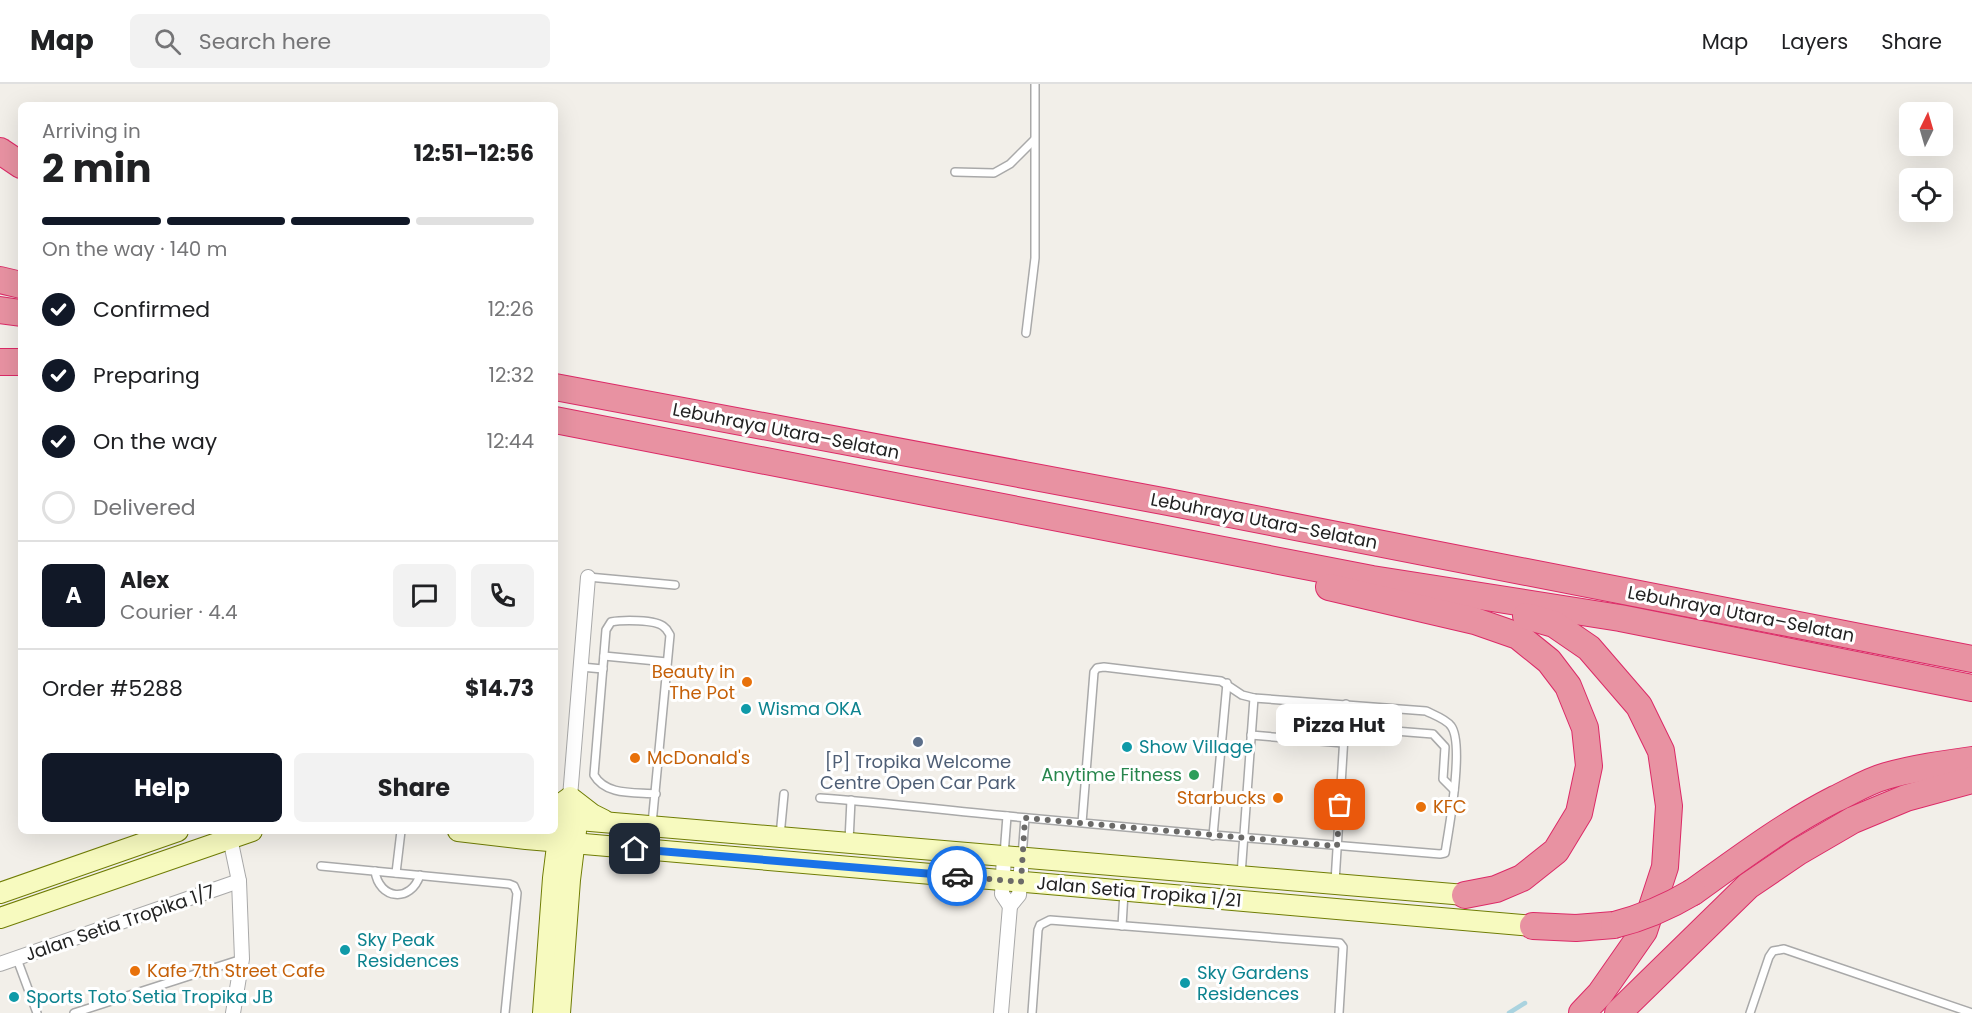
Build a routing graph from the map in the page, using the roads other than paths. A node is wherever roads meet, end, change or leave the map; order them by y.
1 (1035, 84) edge
2 (1034, 140) junction
3 (0, 150) edge
4 (18, 163) edge
5 (955, 172) dead end
6 (0, 280) edge
7 (18, 284) edge
8 (0, 310) edge
9 (18, 313) edge
10 (1026, 333) dead end
11 (0, 362) edge
12 (18, 362) edge
13 (558, 376) edge
14 (558, 388) edge
15 (681, 411) junction
16 (558, 421) edge
17 (1165, 539) junction
18 (588, 577) joint
19 (1372, 579) junction
20 (675, 585) dead end
21 (604, 656) junction
22 (1972, 659) edge
23 (667, 662) junction
24 (581, 667) junction
25 (603, 669) junction
26 (1227, 683) junction
27 (1972, 688) edge
28 (1254, 698) junction
29 (1346, 704) junction
30 (1344, 727) junction
31 (1251, 735) junction
32 (1343, 743) junction
33 (1972, 760) edge
34 (1972, 780) edge
35 (1454, 790) junction
36 (656, 794) junction
37 (784, 794) dead end
38 (820, 798) dead end
39 (851, 800) junction
40 (564, 812) edge
41 (1007, 816) junction
42 (1025, 818) junction
43 (1082, 823) junction
44 (652, 827) junction
45 (169, 834) edge
46 (243, 834) edge
47 (401, 834) edge
48 (484, 834) edge
49 (1213, 836) junction
50 (780, 837) junction
51 (230, 838) junction
52 (1243, 838) junction
53 (526, 839) junction
54 (566, 842) junction
55 (849, 843) junction
56 (612, 846) junction
57 (1337, 846) junction
58 (1013, 857) junction
59 (321, 866) dead end
60 (375, 871) junction
61 (396, 873) junction
62 (420, 875) junction
63 (1241, 877) junction
64 (561, 879) junction
65 (239, 880) junction
66 (1012, 881) junction
67 (1335, 885) junction
68 (1124, 891) junction
69 (0, 893) edge
70 (1465, 896) joint
71 (0, 918) edge
72 (1122, 926) junction
73 (1533, 926) joint
74 (242, 958) junction
75 (17, 959) junction
76 (0, 964) edge
77 (1972, 1012) edge
78 (37, 1013) edge
79 (74, 1013) edge
80 (233, 1013) edge
81 (505, 1013) edge
82 (543, 1013) edge
83 (560, 1013) edge
84 (1001, 1013) edge
85 (1032, 1013) edge
86 (1339, 1013) edge
87 (1582, 1013) edge
88 (1618, 1013) edge
89 (1750, 1013) edge

1 - 2 lane
2 - 5 lane
2 - 10 lane
3 - 4 highway
6 - 7 highway
8 - 9 highway
11 - 12 highway
13 - 15 highway
14 - 15 highway, Lebuhraya Utara–Selatan
15 - 22 highway, Lebuhraya Utara–Selatan
16 - 17 highway, Lebuhraya Utara–Selatan
17 - 19 highway, Lebuhraya Utara–Selatan
17 - 70 highway
18 - 20 lane
18 - 24 street
19 - 27 highway, Lebuhraya Utara–Selatan
19 - 87 highway
21 - 23 lane
21 - 23 lane
21 - 25 lane
23 - 36 lane
24 - 25 lane
24 - 40 street
25 - 36 lane
26 - 28 lane
26 - 43 lane
26 - 49 lane
28 - 29 lane
28 - 31 lane
29 - 30 lane
29 - 35 lane
30 - 32 lane
30 - 35 lane
31 - 32 lane
31 - 52 lane
32 - 57 lane
33 - 73 highway, bridge
34 - 88 highway
35 - 57 lane
36 - 44 lane
37 - 50 lane
38 - 39 lane
39 - 41 lane
39 - 55 lane
40 - 44 street, Jalan Setia Tropika 1/21
40 - 54 street
41 - 42 lane
41 - 58 lane
42 - 43 lane
42 - 58 lane
43 - 49 lane
44 - 50 street, Jalan Setia Tropika 1/21
45 - 69 street
46 - 51 street
47 - 61 lane
48 - 53 street, Jalan Setia Tropika 1/21
49 - 52 lane
50 - 55 street, Jalan Setia Tropika 1/21
51 - 65 street
51 - 71 street
52 - 57 lane
52 - 63 lane
53 - 54 street, Jalan Setia Tropika 1/21
53 - 64 street
54 - 56 street, Jalan Setia Tropika 1/21
54 - 64 street
55 - 58 street, Jalan Setia Tropika 1/21
56 - 64 street
56 - 66 street, Jalan Setia Tropika 1/21
57 - 67 lane
58 - 63 street, Jalan Setia Tropika 1/21
58 - 66 street
59 - 60 lane
60 - 61 lane
60 - 62 lane
61 - 62 lane
62 - 81 lane
63 - 67 street, Jalan Setia Tropika 1/21
64 - 82 street
64 - 83 street
65 - 74 street
65 - 75 street, Jalan Setia Tropika 1/7
66 - 68 street, Jalan Setia Tropika 1/21
66 - 84 street
67 - 70 street, Jalan Setia Tropika 1/21
68 - 72 lane
68 - 73 street, Jalan Setia Tropika 1/21
72 - 85 lane
72 - 86 lane
74 - 79 lane
74 - 80 street
75 - 76 street, Jalan Setia Tropika 1/7
75 - 78 lane
77 - 89 lane

